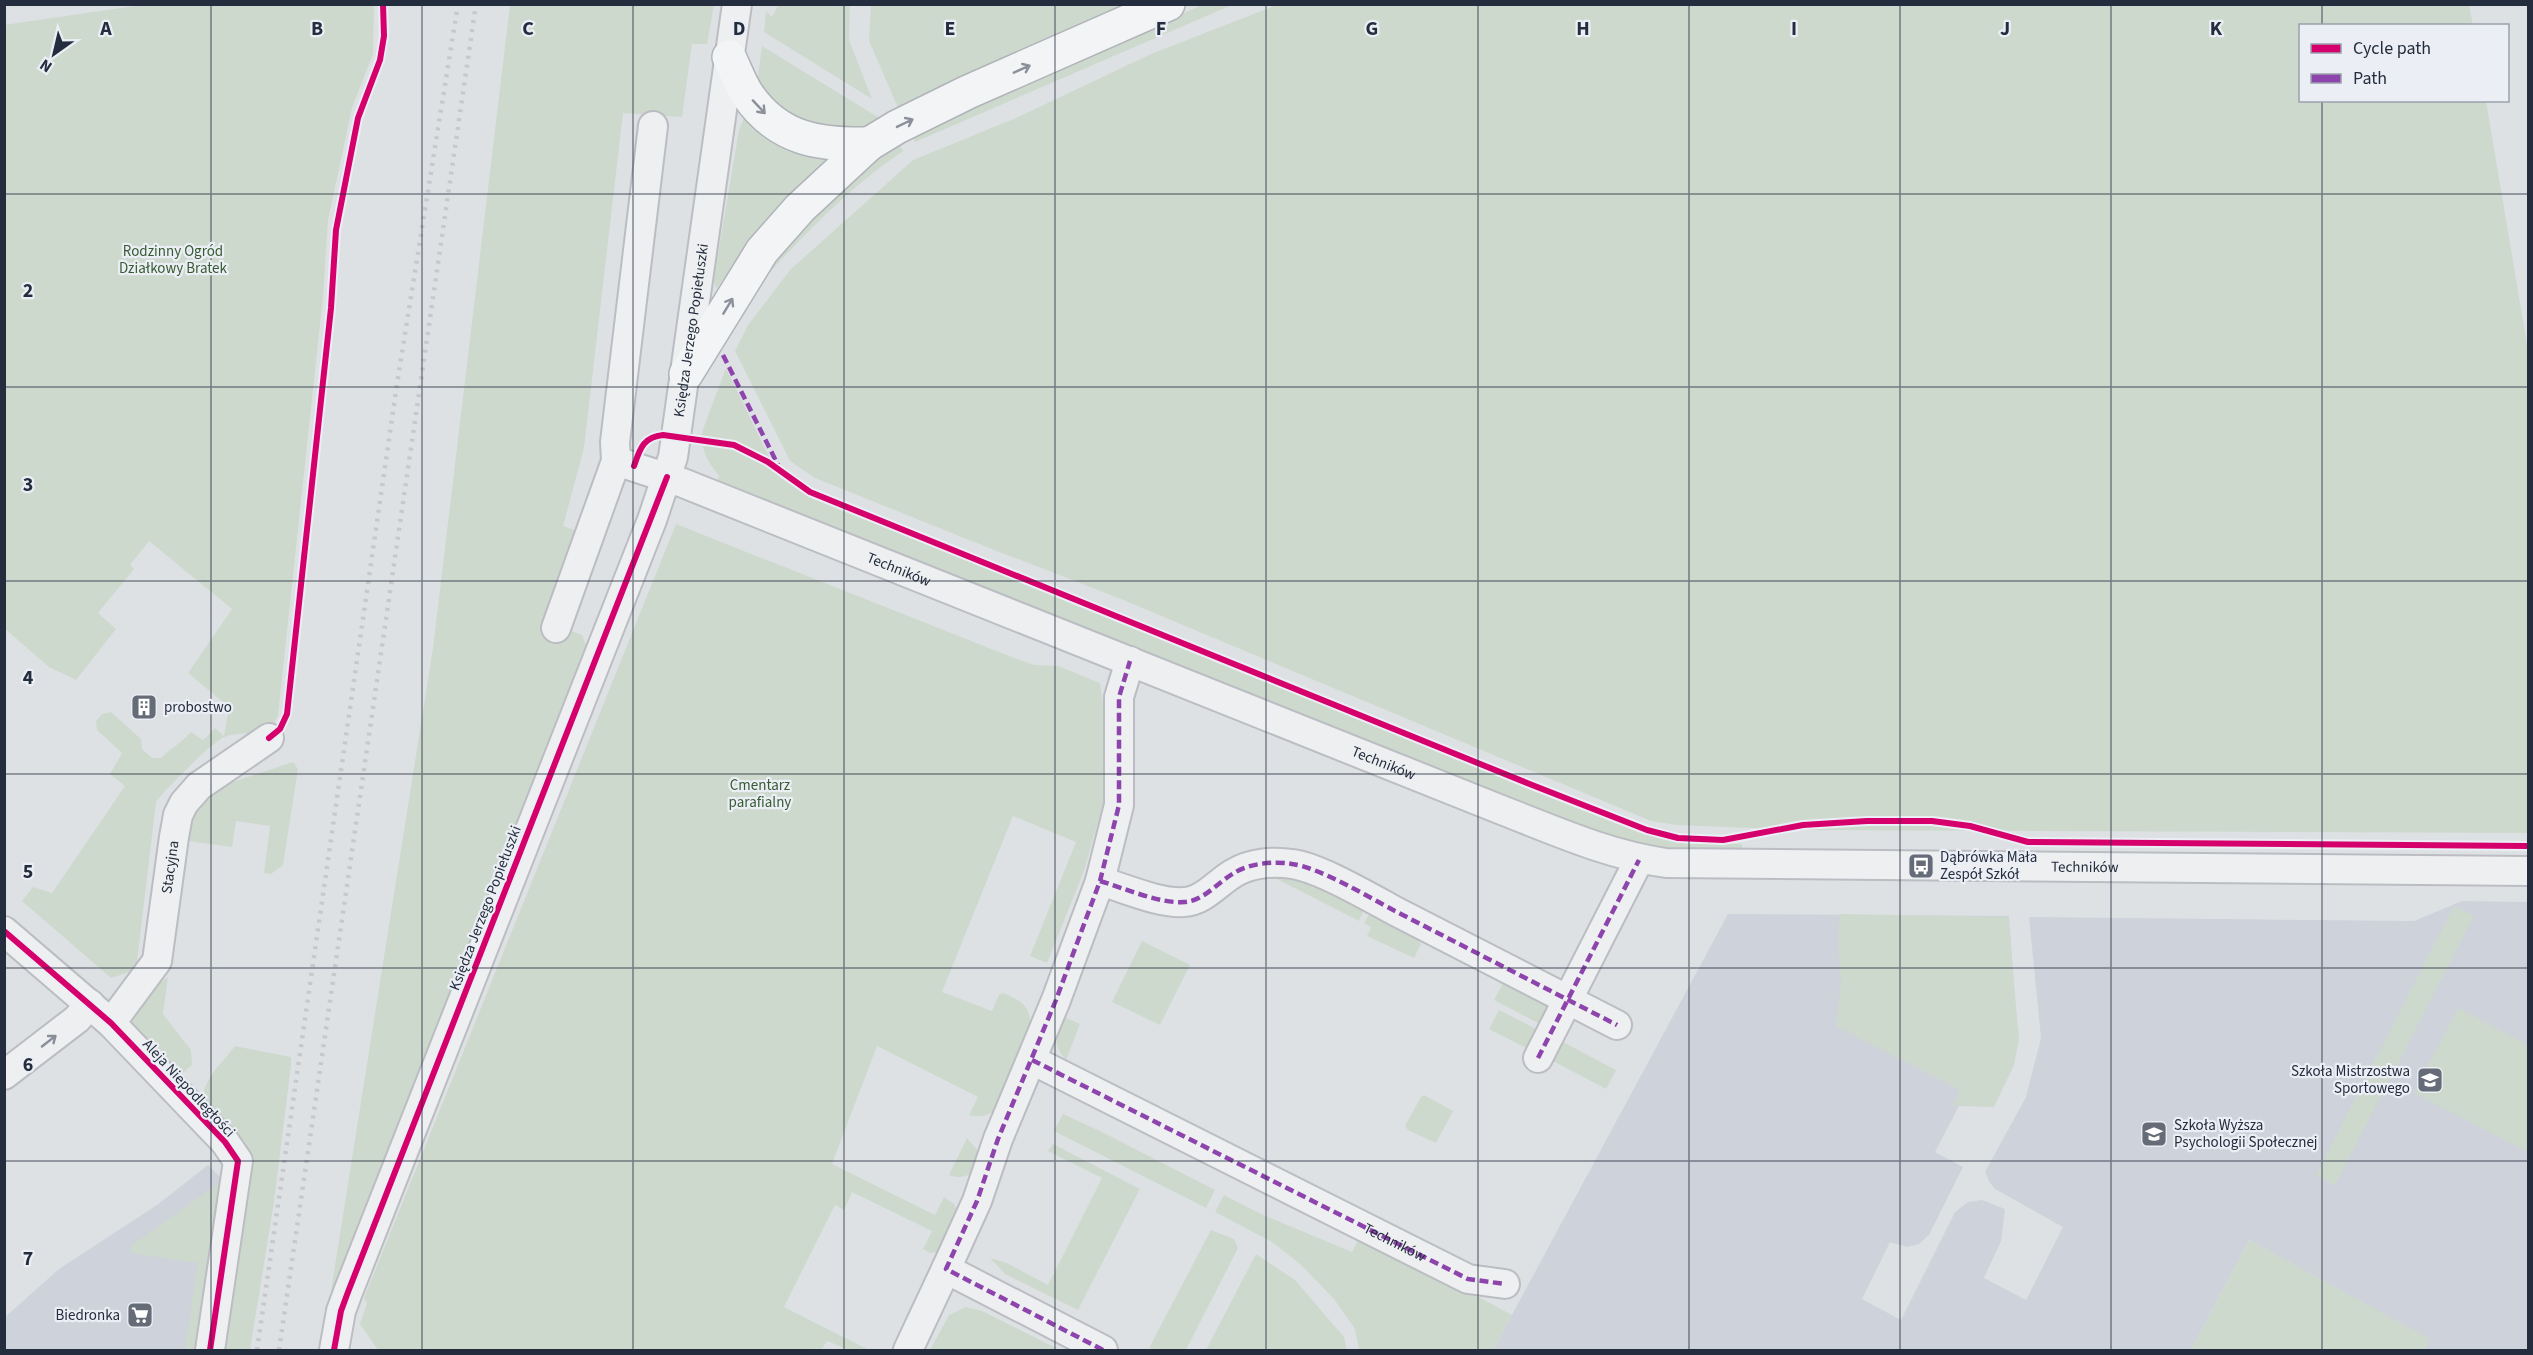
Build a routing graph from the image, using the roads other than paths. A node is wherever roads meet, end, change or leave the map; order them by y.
1 (737, 4) edge
2 (1168, 4) edge
3 (729, 57) junction
4 (653, 126) dead end
5 (869, 144) junction
6 (686, 374) junction
7 (616, 461) junction
8 (667, 477) junction
9 (556, 627) dead end
10 (1130, 661) junction
11 (269, 738) dead end
12 (1639, 860) junction
13 (2529, 871) edge
14 (1100, 881) junction
15 (4, 931) edge
16 (1567, 1000) junction
17 (90, 1004) junction
18 (111, 1023) junction
19 (1617, 1025) dead end
20 (1538, 1058) dead end
21 (1032, 1060) junction
22 (4, 1075) edge
23 (946, 1269) junction
24 (1505, 1284) dead end
25 (210, 1350) edge
26 (334, 1350) edge
27 (908, 1350) edge
28 (1103, 1350) edge

1 - 3 street, Księdza Jerzego Popiełuszki
5 -> 2 highway
3 -> 5 highway
3 - 6 street, Księdza Jerzego Popiełuszki
4 - 7 street
6 -> 5 highway
6 - 8 street, Księdza Jerzego Popiełuszki
7 - 8 street, Techników
7 - 9 street
8 - 10 street, Techników
8 - 26 street, Księdza Jerzego Popiełuszki
10 - 12 street, Techników
10 - 14 street
11 - 18 street, Stacyjna
12 - 13 street, Techników
12 - 16 street
14 - 16 street
14 - 21 street
15 - 17 street, Aleja Niepodległości
16 - 19 street
16 - 20 street
17 - 18 street, Aleja Niepodległości
22 -> 17 street
18 - 25 street, Aleja Niepodległości
21 - 23 street
21 - 24 street, Techników
23 - 27 street
23 - 28 street

